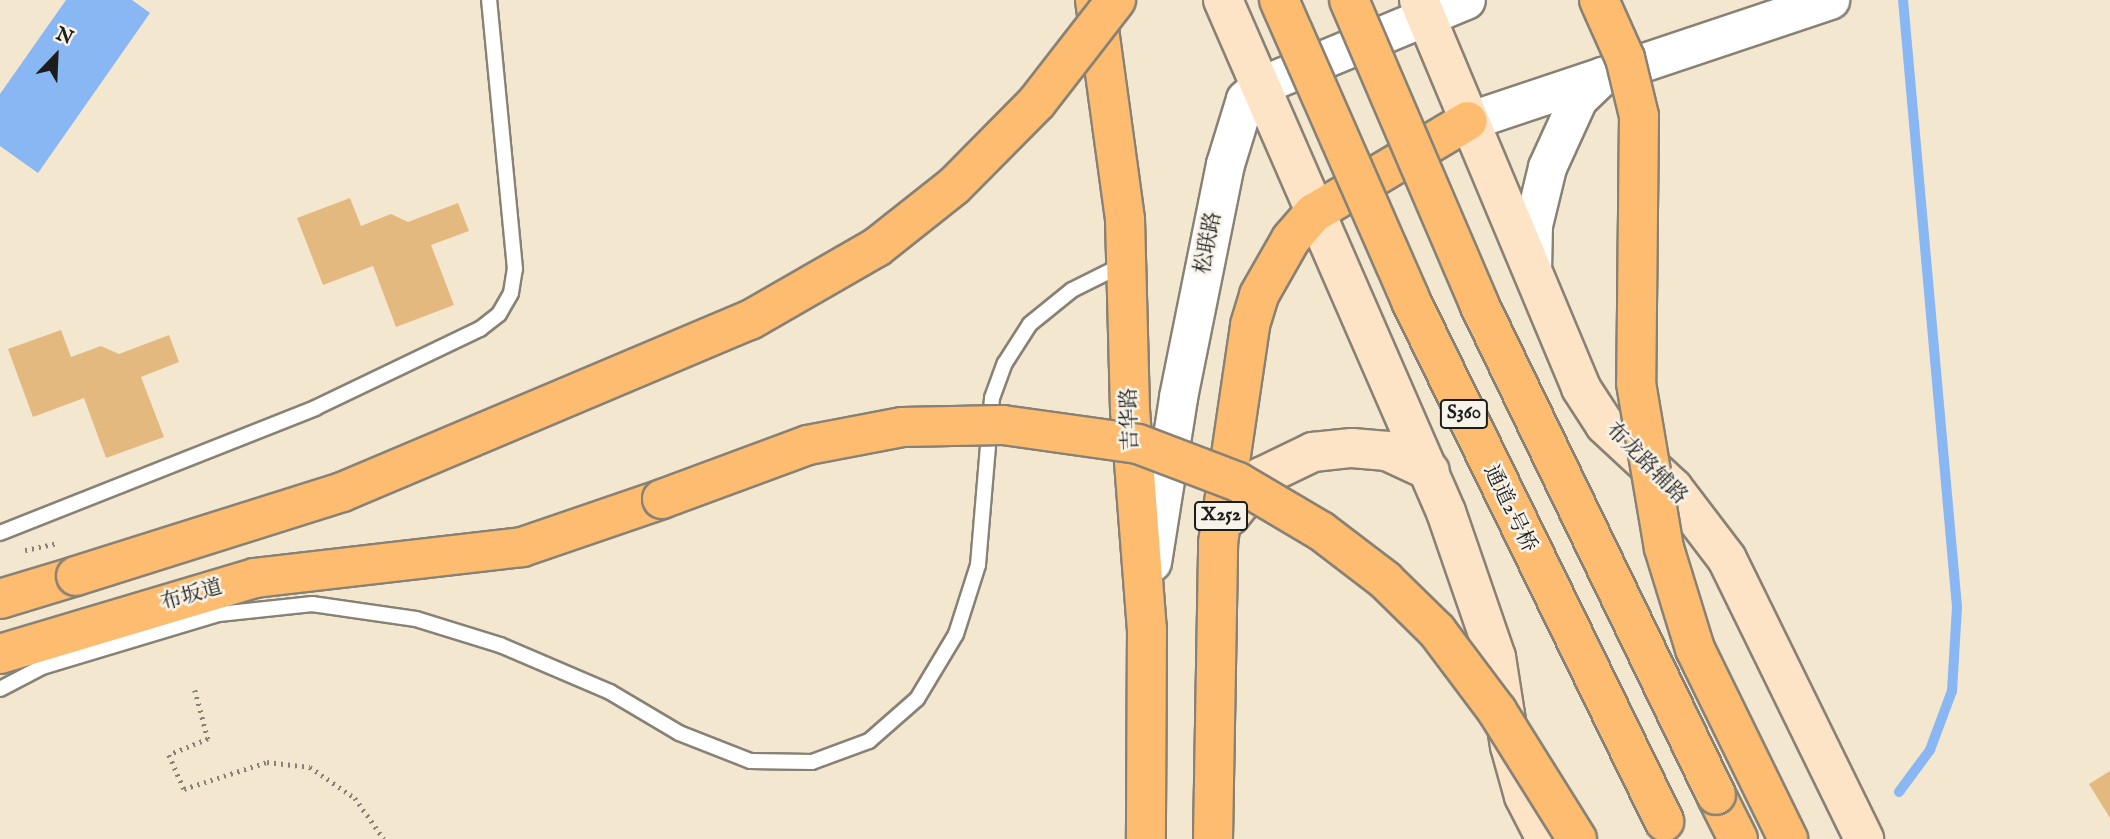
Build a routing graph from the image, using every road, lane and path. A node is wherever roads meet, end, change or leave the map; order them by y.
1 (489, 0) edge
2 (1095, 0) edge
3 (1116, 0) edge
4 (1223, 0) edge
5 (1279, 0) edge
6 (1349, 0) edge
7 (1466, 0) edge
8 (1599, 0) edge
9 (1830, 0) edge
10 (1422, 7) edge
11 (1602, 76) junction
12 (1259, 86) junction
13 (1468, 121) junction
14 (1314, 213) junction
15 (1126, 263) junction
16 (1532, 272) junction
17 (1430, 471) junction
18 (0, 533) edge
19 (1218, 543) junction
20 (12, 553) dead end
21 (71, 558) junction
22 (0, 598) edge
23 (1147, 629) junction
24 (0, 654) edge
25 (0, 689) edge
26 (195, 690) dead end
27 (1669, 830) edge
28 (384, 839) edge
29 (1146, 839) edge
30 (1213, 839) edge
31 (1546, 839) edge
32 (1577, 839) edge
33 (1738, 839) edge
34 (1788, 839) edge
35 (1864, 839) edge

1 - 18 lane
2 - 15 main road, 吉华路
3 - 21 main road, bridge
4 - 12 main road
5 - 27 main road, 通道2号桥 / S360, bridge
6 - 33 main road, bridge
7 - 10 street
8 - 34 main road, bridge
9 - 11 street
10 - 12 street
10 - 13 main road, 布龙路辅路
11 - 13 street
11 - 16 street
12 - 14 main road
12 - 23 street, 松联路
13 - 14 main road, X252
13 - 16 main road, 布龙路辅路
14 - 17 main road
14 - 19 main road, X252
15 - 23 main road, 吉华路
15 - 25 lane
16 - 35 main road, 布龙路辅路
17 - 19 main road
17 - 31 main road
19 - 30 main road, X252
20 - 21 path
21 - 22 main road
23 - 29 main road, 吉华路
24 - 32 main road, 布坂道, bridge
26 - 28 path

